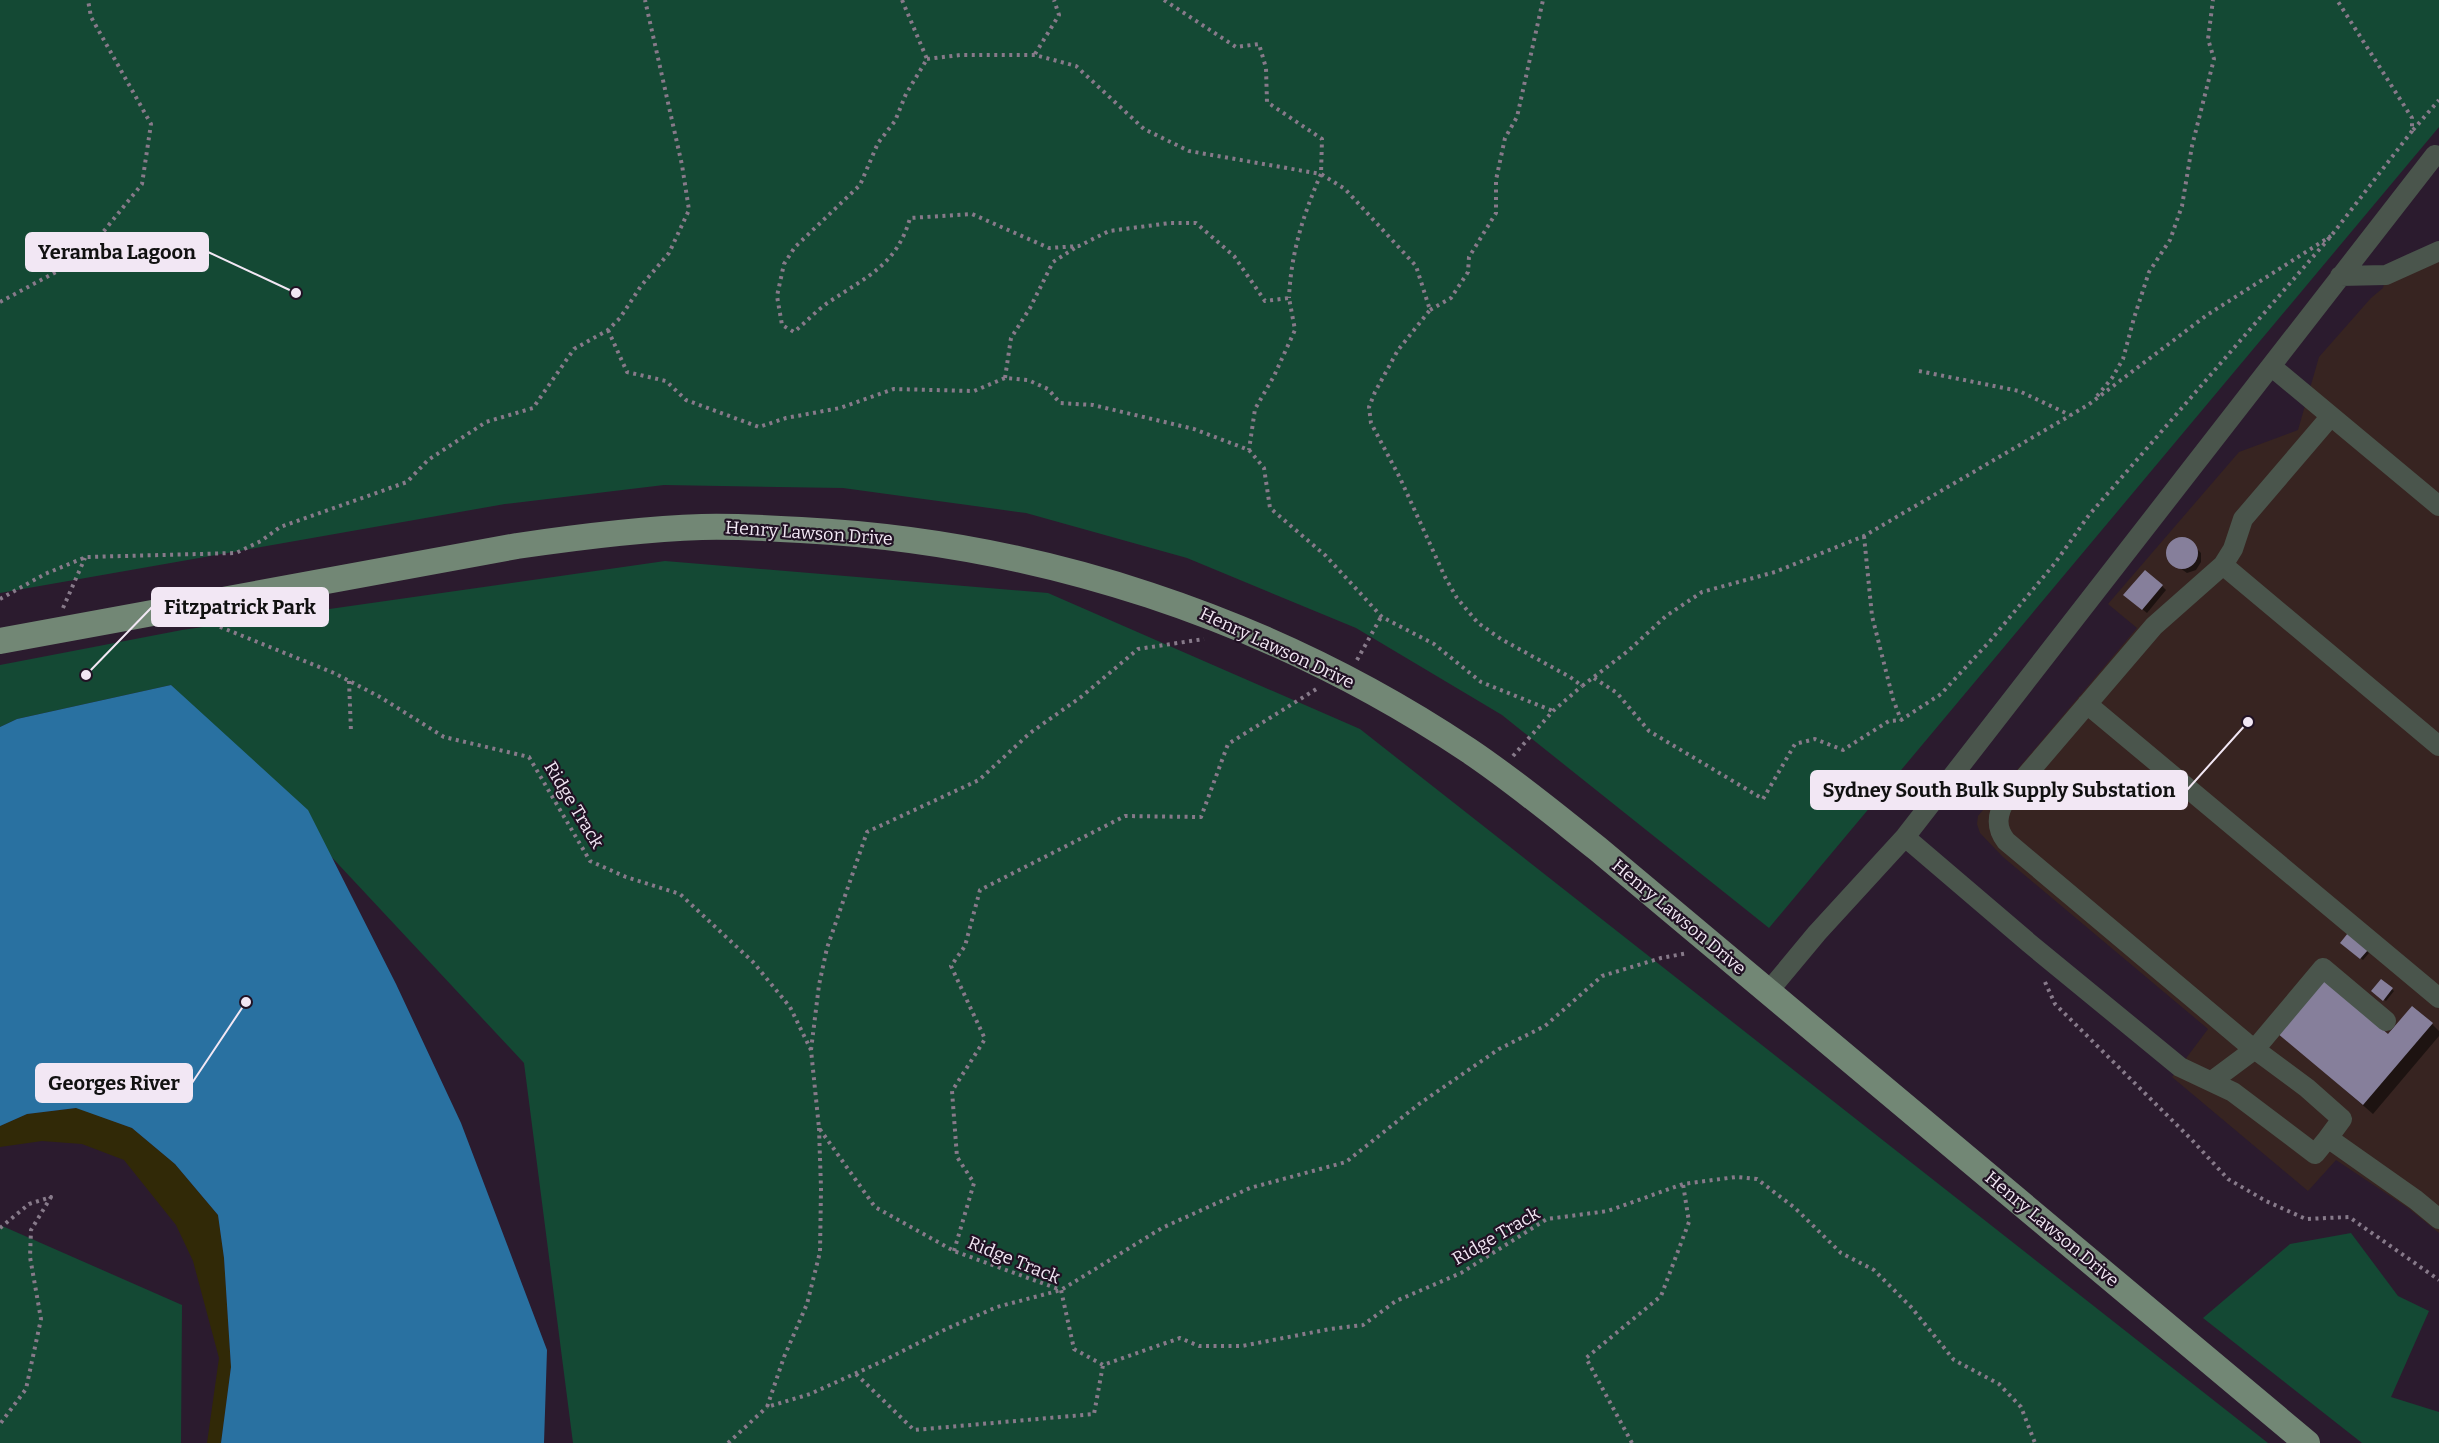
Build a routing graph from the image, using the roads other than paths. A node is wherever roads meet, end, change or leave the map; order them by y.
1 (2435, 155) dead end
2 (2439, 251) edge
3 (2340, 276) junction
4 (2271, 366) junction
5 (2331, 416) junction
6 (2439, 506) edge
7 (2223, 565) junction
8 (0, 641) edge
9 (2087, 704) junction
10 (2439, 746) edge
11 (1905, 837) junction
12 (1768, 992) junction
13 (2439, 998) edge
14 (2386, 1021) dead end
15 (2254, 1049) junction
16 (2212, 1082) junction
17 (2328, 1138) junction
18 (2439, 1219) edge
19 (2307, 1443) edge

1 - 3 lane
2 - 3 lane
3 - 4 lane
4 - 5 lane
4 - 11 lane
5 - 6 lane
5 - 7 lane
7 - 9 lane
7 - 10 lane
8 - 12 main road, Henry Lawson Drive
9 - 13 lane
9 - 15 lane
11 - 12 lane
11 - 16 lane
12 - 19 main road, Henry Lawson Drive
14 - 15 lane
15 - 16 lane
15 - 17 lane
16 - 17 lane
17 - 18 lane

